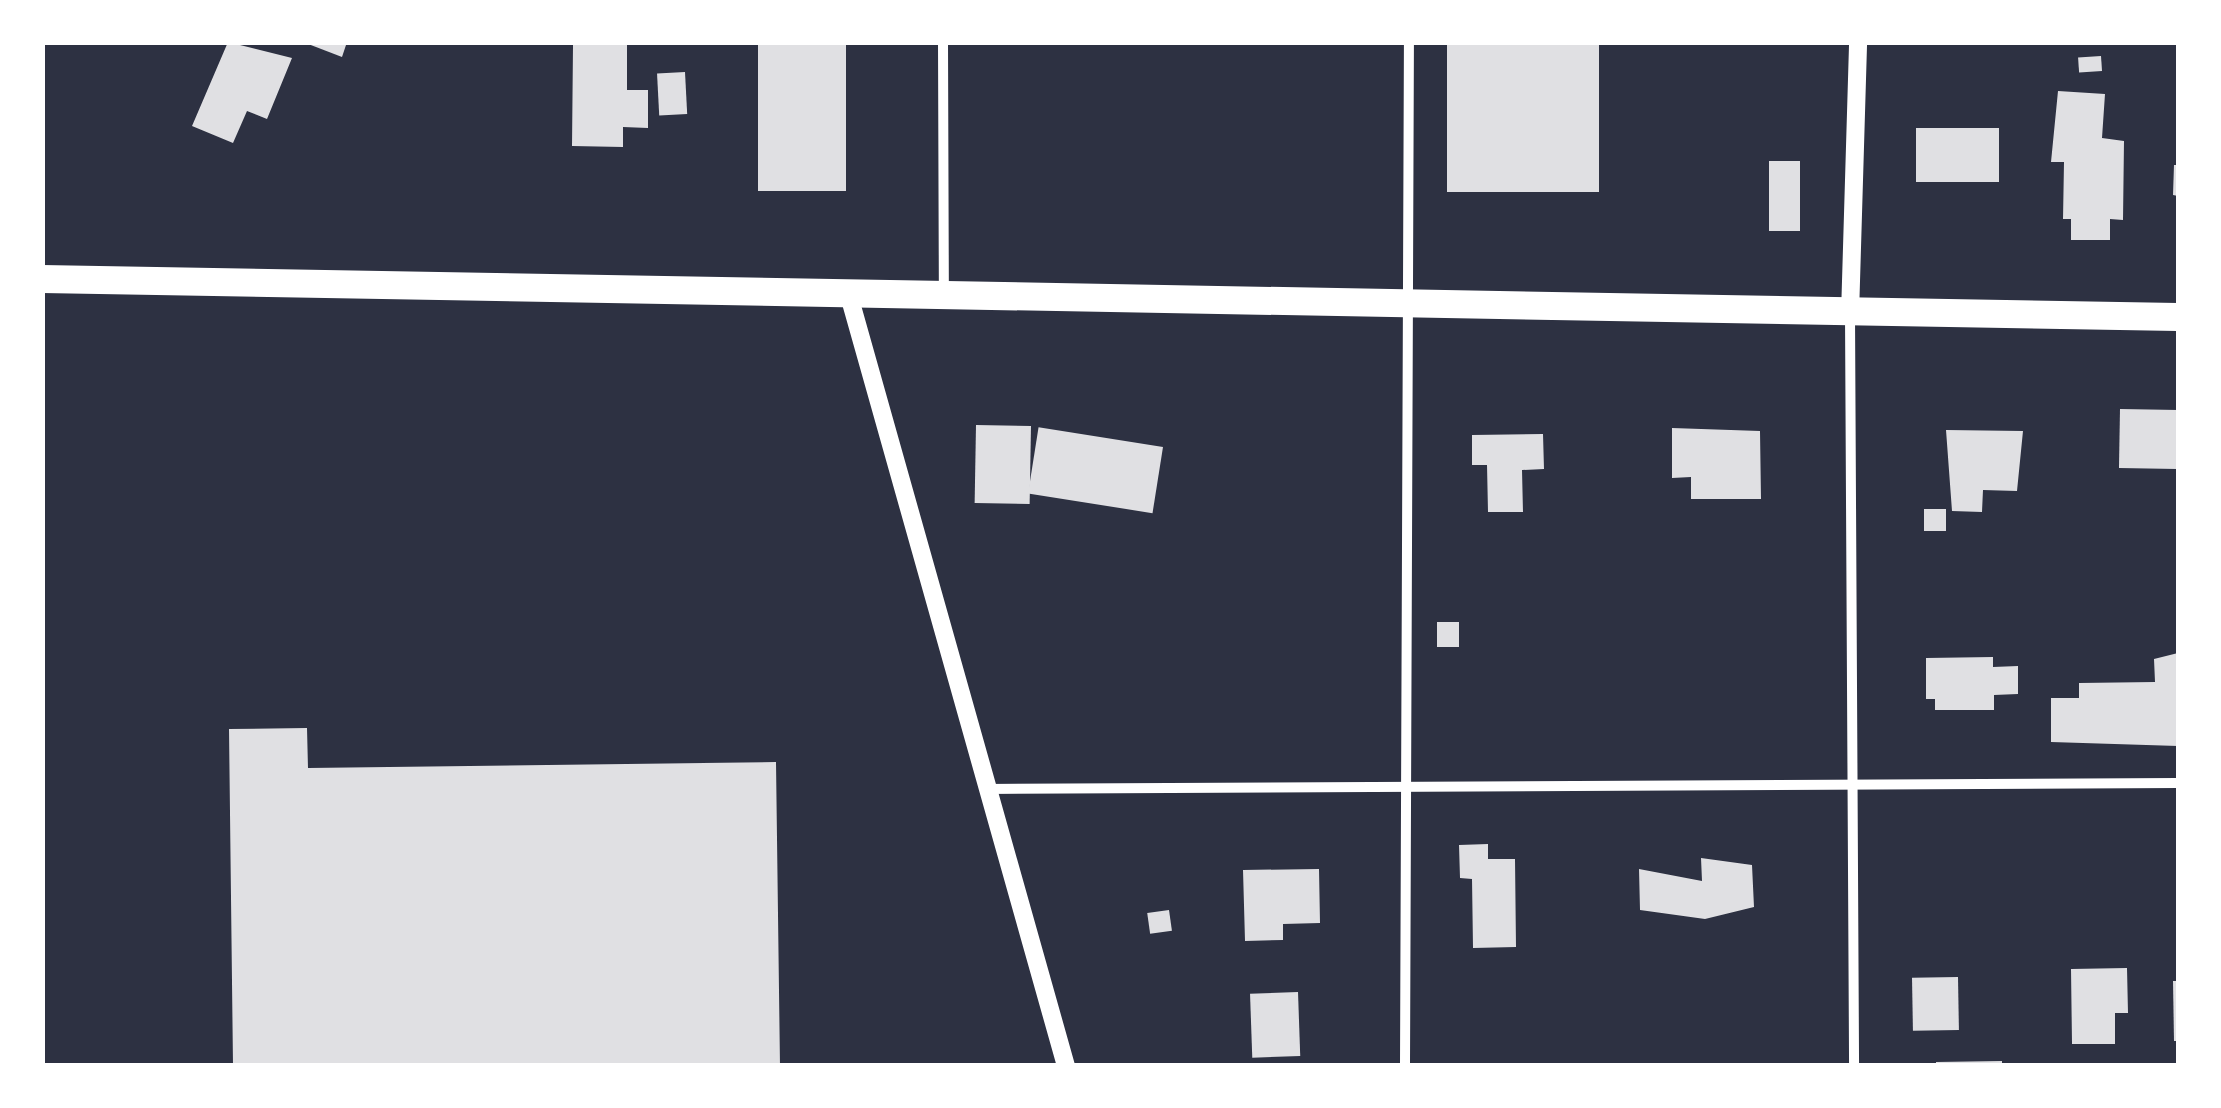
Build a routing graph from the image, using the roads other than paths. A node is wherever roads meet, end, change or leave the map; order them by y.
1 (942, 42) edge
2 (1409, 42) edge
3 (1858, 42) edge
4 (56, 279) edge
5 (848, 292) junction
6 (944, 293) junction
7 (1404, 302) junction
8 (1850, 315) junction
9 (2178, 316) edge
10 (2178, 782) edge
11 (1856, 784) junction
12 (986, 789) junction
13 (1406, 793) junction
14 (1066, 1066) edge
15 (1405, 1066) edge
16 (1854, 1066) edge

1 - 6 street
2 - 7 street
3 - 8 street
4 - 5 highway
5 - 6 highway
5 - 12 street
6 - 7 highway
7 - 8 highway
7 - 13 street
8 - 9 highway
8 - 11 street
10 - 11 street
11 - 13 street
11 - 16 street
12 - 13 street
12 - 14 street
13 - 15 street

